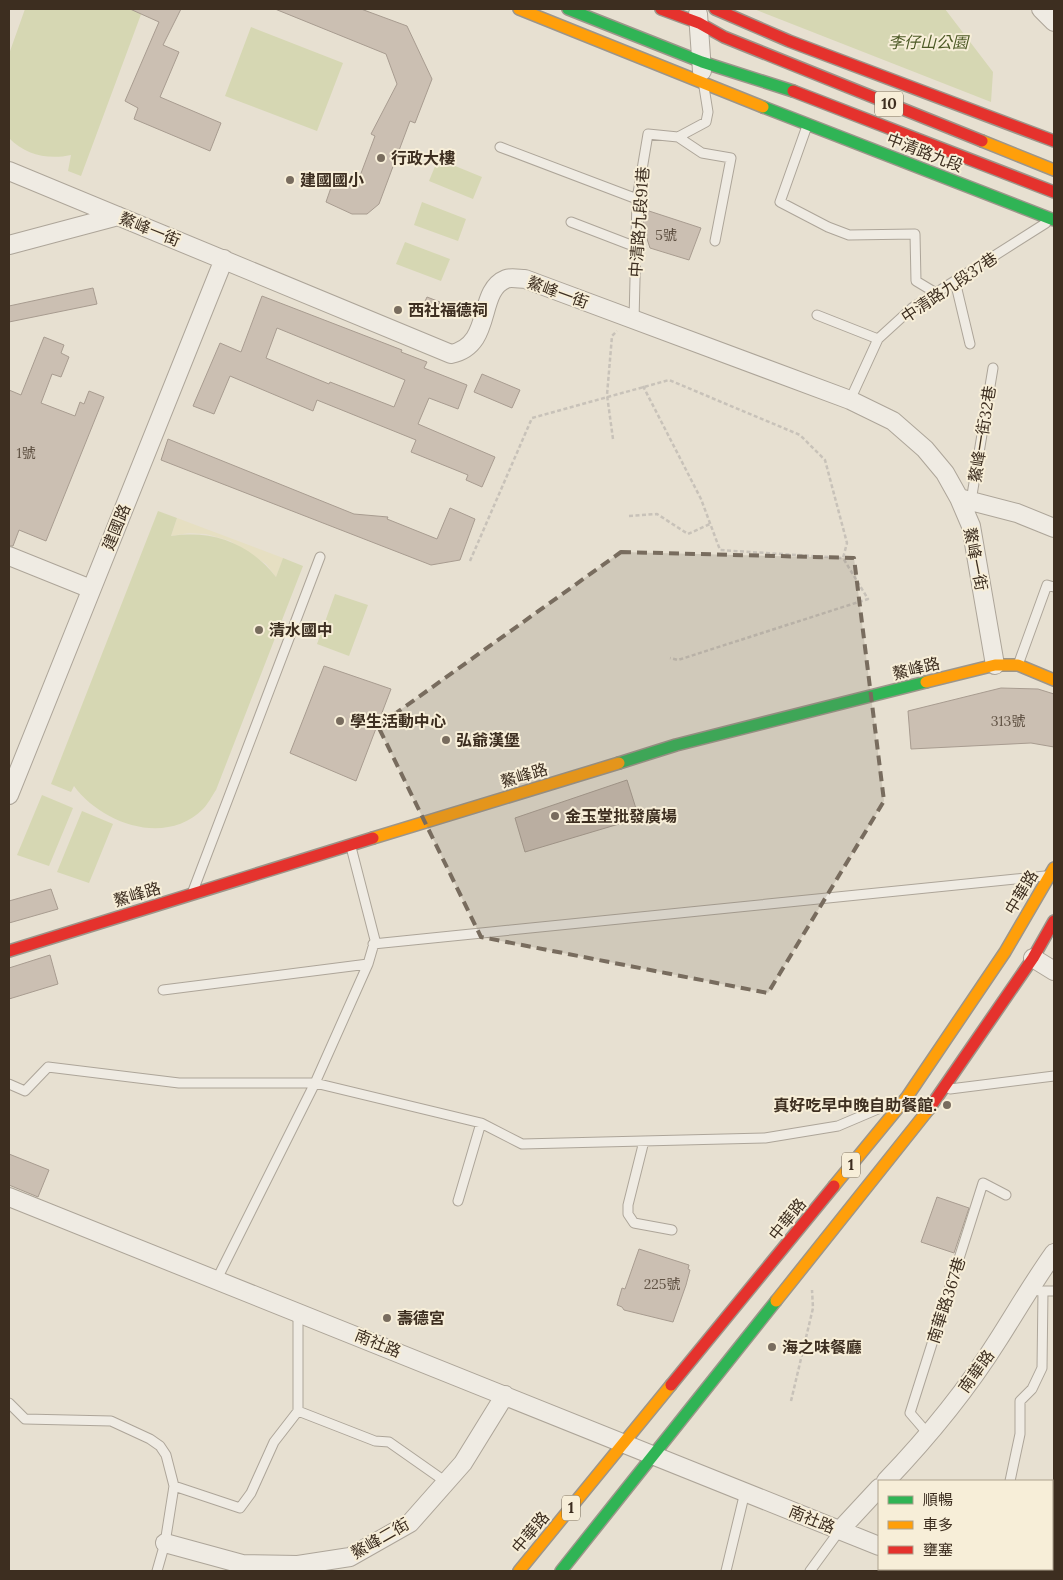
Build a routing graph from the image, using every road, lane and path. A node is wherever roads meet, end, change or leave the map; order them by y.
1 (519, 9) edge
2 (568, 9) edge
3 (661, 9) edge
4 (715, 9) edge
5 (1041, 9) edge
6 (698, 16) edge
7 (1054, 22) edge
8 (788, 41) junction
9 (702, 62) junction
10 (704, 84) junction
11 (784, 113) junction
12 (808, 123) junction
13 (678, 137) junction
14 (1054, 141) edge
15 (500, 147) dead end
16 (1054, 170) edge
17 (9, 171) edge
18 (1054, 192) edge
19 (637, 199) junction
20 (118, 216) junction
21 (1054, 220) edge
22 (571, 222) dead end
23 (715, 241) dead end
24 (9, 245) edge
25 (636, 247) junction
26 (224, 259) junction
27 (955, 281) junction
28 (936, 293) junction
29 (818, 316) dead end
30 (634, 321) junction
31 (878, 339) junction
32 (970, 344) dead end
33 (993, 368) dead end
34 (643, 386) junction
35 (607, 395) junction
36 (850, 400) junction
37 (613, 439) dead end
38 (965, 499) junction
39 (629, 516) dead end
40 (710, 524) junction
41 (1054, 528) edge
42 (9, 556) edge
43 (320, 557) dead end
44 (843, 558) junction
45 (470, 561) dead end
46 (1054, 587) edge
47 (91, 589) junction
48 (670, 658) dead end
49 (995, 665) junction
50 (1018, 665) junction
51 (1054, 680) edge
52 (9, 795) edge
53 (351, 847) junction
54 (1052, 872) edge
55 (192, 894) junction
56 (1054, 921) edge
57 (373, 944) junction
58 (9, 951) edge
59 (1033, 958) junction
60 (368, 964) junction
61 (1054, 971) edge
62 (163, 990) dead end
63 (1054, 1076) edge
64 (315, 1083) junction
65 (9, 1084) edge
66 (944, 1090) junction
67 (906, 1097) junction
68 (481, 1123) junction
69 (644, 1141) junction
70 (1006, 1196) dead end
71 (9, 1197) edge
72 (458, 1201) dead end
73 (672, 1230) dead end
74 (1054, 1253) edge
75 (217, 1279) junction
76 (812, 1283) dead end
77 (1054, 1291) edge
78 (1034, 1292) junction
79 (298, 1310) junction
80 (505, 1395) junction
81 (791, 1401) dead end
82 (9, 1403) edge
83 (298, 1411) junction
84 (929, 1435) junction
85 (624, 1445) junction
86 (654, 1455) junction
87 (887, 1480) edge
88 (1010, 1480) edge
89 (446, 1482) junction
90 (174, 1486) junction
91 (878, 1489) edge
92 (745, 1492) junction
93 (840, 1530) junction
94 (165, 1543) junction
95 (878, 1546) edge
96 (157, 1571) edge
97 (519, 1571) edge
98 (560, 1571) edge
99 (726, 1571) edge
100 (810, 1571) edge

1 - 10 main road, 中清路九段
2 - 9 main road, 中清路九段 / 10
3 - 6 main road, 10
4 - 8 main road
5 - 7 street
6 - 8 main road
6 - 9 street
6 - 16 main road, 10
8 - 14 main road
9 - 10 street
9 - 11 main road, 中清路九段
9 - 18 main road, 中清路九段 / 10
10 - 11 main road, 中清路九段
10 - 13 lane
11 - 12 main road, 中清路九段
12 - 21 main road, 中清路九段
12 - 28 lane
13 - 19 lane, 中清路九段91巷
13 - 23 lane
15 - 19 lane
17 - 20 street, 鰲峰一街
19 - 25 lane, 中清路九段91巷
20 - 24 street
20 - 26 street, 鰲峰一街
21 - 27 lane, 中清路九段37巷
22 - 25 lane
25 - 30 lane, 中清路九段91巷
26 - 30 street, 鰲峰一街
26 - 47 street, 建國路
27 - 28 lane, 中清路九段37巷
27 - 32 lane
28 - 31 lane, 中清路九段37巷
29 - 31 lane
30 - 35 path
30 - 36 street, 鰲峰一街
31 - 36 lane, 中清路九段37巷
33 - 38 lane, 鰲峰一街32巷
34 - 35 path
34 - 40 path
34 - 44 path
35 - 37 path
35 - 45 path
36 - 38 street, 鰲峰一街
38 - 41 street
38 - 49 street, 鰲峰一街
39 - 40 path
40 - 44 path
42 - 47 street
43 - 55 lane
44 - 48 path
46 - 50 lane
47 - 52 street, 建國路
49 - 50 main road, 鰲峰路
49 - 53 main road, 鰲峰路
50 - 51 main road, 鰲峰路
53 - 55 main road, 鰲峰路
53 - 57 lane
54 - 57 lane
54 - 67 main road, 中華路 / 1
55 - 58 main road, 鰲峰路
56 - 59 main road, 1
57 - 60 lane
59 - 61 street
59 - 66 main road, 1
60 - 62 lane
60 - 64 lane
63 - 66 lane
64 - 65 lane
64 - 68 lane
64 - 75 lane
66 - 67 lane
66 - 86 main road, 1
67 - 69 lane
67 - 85 main road, 中華路 / 1
68 - 69 lane
68 - 72 lane
69 - 73 lane
70 - 84 lane, 南華路367巷
71 - 75 street, 南社路
74 - 78 street, 南華路
75 - 79 street, 南社路
76 - 81 path
77 - 78 lane
78 - 84 street, 南華路
78 - 88 lane
79 - 80 street, 南社路
79 - 83 lane
80 - 85 street, 南社路
80 - 89 street, 鰲峰二街
82 - 90 lane
83 - 89 lane
83 - 90 lane
84 - 87 street, 南華路
85 - 86 street, 南社路
85 - 97 main road, 中華路 / 1
86 - 92 street, 南社路
86 - 98 main road, 1
89 - 94 street, 鰲峰二街
90 - 94 lane
91 - 93 street
92 - 93 street, 南社路
92 - 99 lane
93 - 95 street, 南社路
93 - 100 lane
94 - 96 lane

